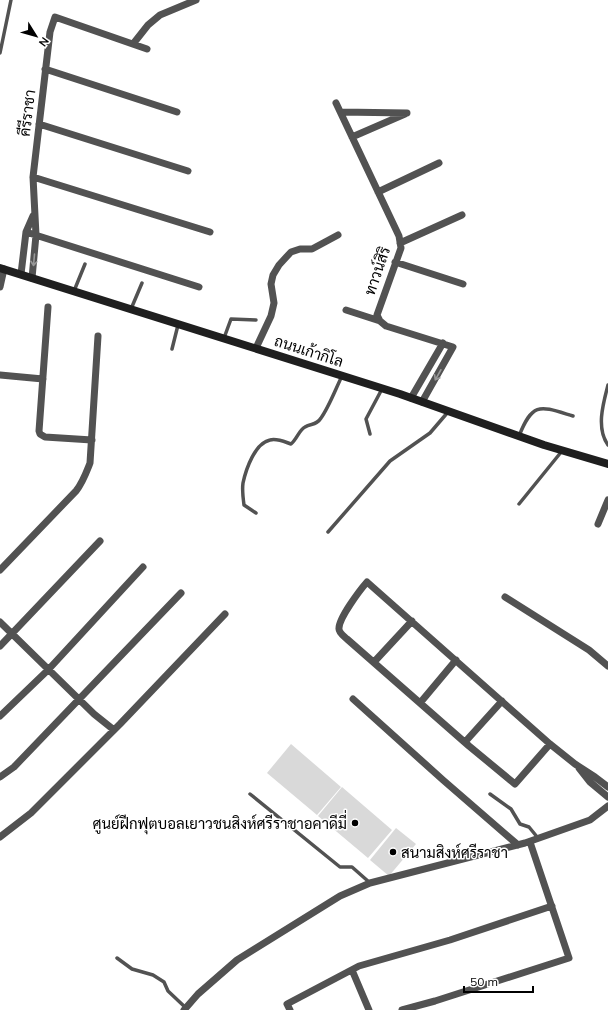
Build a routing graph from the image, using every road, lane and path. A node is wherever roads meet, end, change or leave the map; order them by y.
1 (11, 0) edge
2 (196, 0) edge
3 (133, 44) junction
4 (147, 49) dead end
5 (0, 53) edge
6 (46, 69) junction
7 (336, 103) dead end
8 (177, 112) dead end
9 (341, 112) junction
10 (39, 124) junction
11 (352, 137) junction
12 (439, 163) dead end
13 (188, 171) dead end
14 (33, 177) junction
15 (378, 192) junction
16 (34, 214) junction
17 (462, 215) dead end
18 (26, 232) junction
19 (210, 232) dead end
20 (36, 235) junction
21 (338, 236) dead end
22 (400, 243) junction
23 (395, 262) junction
24 (85, 264) dead end
25 (2, 268) edge
26 (21, 274) junction
27 (32, 278) junction
28 (142, 283) dead end
29 (463, 284) dead end
30 (0, 287) edge
31 (199, 287) dead end
32 (74, 291) junction
33 (48, 307) dead end
34 (132, 309) junction
35 (346, 310) dead end
36 (256, 320) dead end
37 (380, 321) junction
38 (178, 324) junction
39 (98, 336) dead end
40 (224, 338) junction
41 (443, 343) junction
42 (256, 348) junction
43 (172, 349) dead end
44 (0, 375) edge
45 (342, 376) junction
46 (43, 379) junction
47 (608, 385) edge
48 (382, 388) junction
49 (411, 398) junction
50 (422, 402) junction
51 (449, 412) junction
52 (573, 416) dead end
53 (370, 434) dead end
54 (519, 436) junction
55 (92, 440) junction
56 (608, 445) edge
57 (563, 450) junction
58 (608, 464) edge
59 (608, 500) edge
60 (519, 504) dead end
61 (256, 513) dead end
62 (598, 524) dead end
63 (328, 532) dead end
64 (100, 541) dead end
65 (143, 567) dead end
66 (0, 570) edge
67 (181, 593) dead end
68 (505, 597) dead end
69 (225, 614) dead end
70 (412, 621) junction
71 (0, 622) edge
72 (12, 634) junction
73 (0, 646) edge
74 (456, 660) junction
75 (374, 662) junction
76 (608, 666) edge
77 (48, 670) junction
78 (79, 699) junction
79 (353, 699) dead end
80 (502, 701) junction
81 (420, 702) junction
82 (0, 716) edge
83 (114, 730) junction
84 (465, 742) junction
85 (550, 744) junction
86 (575, 764) junction
87 (0, 777) edge
88 (608, 787) edge
89 (250, 794) dead end
90 (490, 794) dead end
91 (608, 797) edge
92 (608, 807) edge
93 (0, 837) edge
94 (539, 838) junction
95 (530, 842) junction
96 (518, 845) junction
97 (370, 883) junction
98 (552, 906) junction
99 (117, 958) dead end
100 (352, 970) junction
101 (185, 1009) edge
102 (290, 1010) edge
103 (369, 1010) edge
104 (402, 1010) edge

1 - 5 lane
2 - 3 street
3 - 4 street
3 - 6 street, คีรีราชา
6 - 8 street
6 - 10 street, คีรีราชา
7 - 9 street, ทาวน์สิริ
9 - 11 street, ทาวน์สิริ
9 - 11 street
10 - 13 street
10 - 14 street, คีรีราชา
11 - 15 street, ทาวน์สิริ
12 - 15 street
14 - 16 street, คีรีราชา
14 - 19 street
15 - 22 street, ทาวน์สิริ
16 - 18 street, คีรีราชา
16 - 20 street, คีรีราชา
17 - 22 street
18 - 20 street
18 - 26 street, คีรีราชา
20 -> 27 street, คีรีราชา
20 - 31 street
21 - 42 street
22 - 23 street, ทาวน์สิริ
23 - 29 street
23 - 37 street, ทาวน์สิริ
24 - 32 lane
25 - 26 main road, ถนนเก้ากิโล
25 - 30 street
26 - 27 main road, ถนนเก้ากิโล
27 - 32 main road, ถนนเก้ากิโล
28 - 34 lane
32 - 34 main road, ถนนเก้ากิโล
33 - 46 street
34 - 38 main road, ถนนเก้ากิโล
35 - 37 street
36 - 40 lane
37 - 41 street
38 - 40 main road, ถนนเก้ากิโล
38 - 43 lane
39 - 55 street
40 - 42 main road, ถนนเก้ากิโล
41 - 49 street
41 -> 50 street
42 - 45 main road, ถนนเก้ากิโล
44 - 46 street
45 - 48 main road, ถนนเก้ากิโล
45 - 61 lane
46 - 55 street
47 - 56 lane
48 - 49 main road, ถนนเก้ากิโล
48 - 53 lane
49 - 50 main road, ถนนเก้ากิโล
50 - 51 main road, ถนนเก้ากิโล
51 - 54 main road, ถนนเก้ากิโล
51 - 63 lane
52 - 54 lane
54 - 57 main road, ถนนเก้ากิโล
55 - 66 street
57 - 58 main road, ถนนเก้ากิโล
57 - 60 lane
59 - 62 street
64 - 72 street
65 - 77 street
67 - 78 street
68 - 76 street
69 - 83 street
70 - 74 street
70 - 75 street
70 - 75 street
71 - 72 street
72 - 73 street
72 - 77 street
74 - 80 street
74 - 81 street
75 - 81 street
77 - 78 street
77 - 82 street
78 - 83 street
78 - 87 street
79 - 96 street
80 - 84 street
80 - 85 street
81 - 84 street
83 - 93 street
84 - 85 street
85 - 86 street
86 - 88 street
86 - 91 street
89 - 97 lane
90 - 94 lane
92 - 94 street
94 - 95 street
95 - 96 street
95 - 98 street
96 - 97 street
97 - 101 street
98 - 100 street
98 - 104 street
99 - 101 lane
100 - 102 street
100 - 103 street

